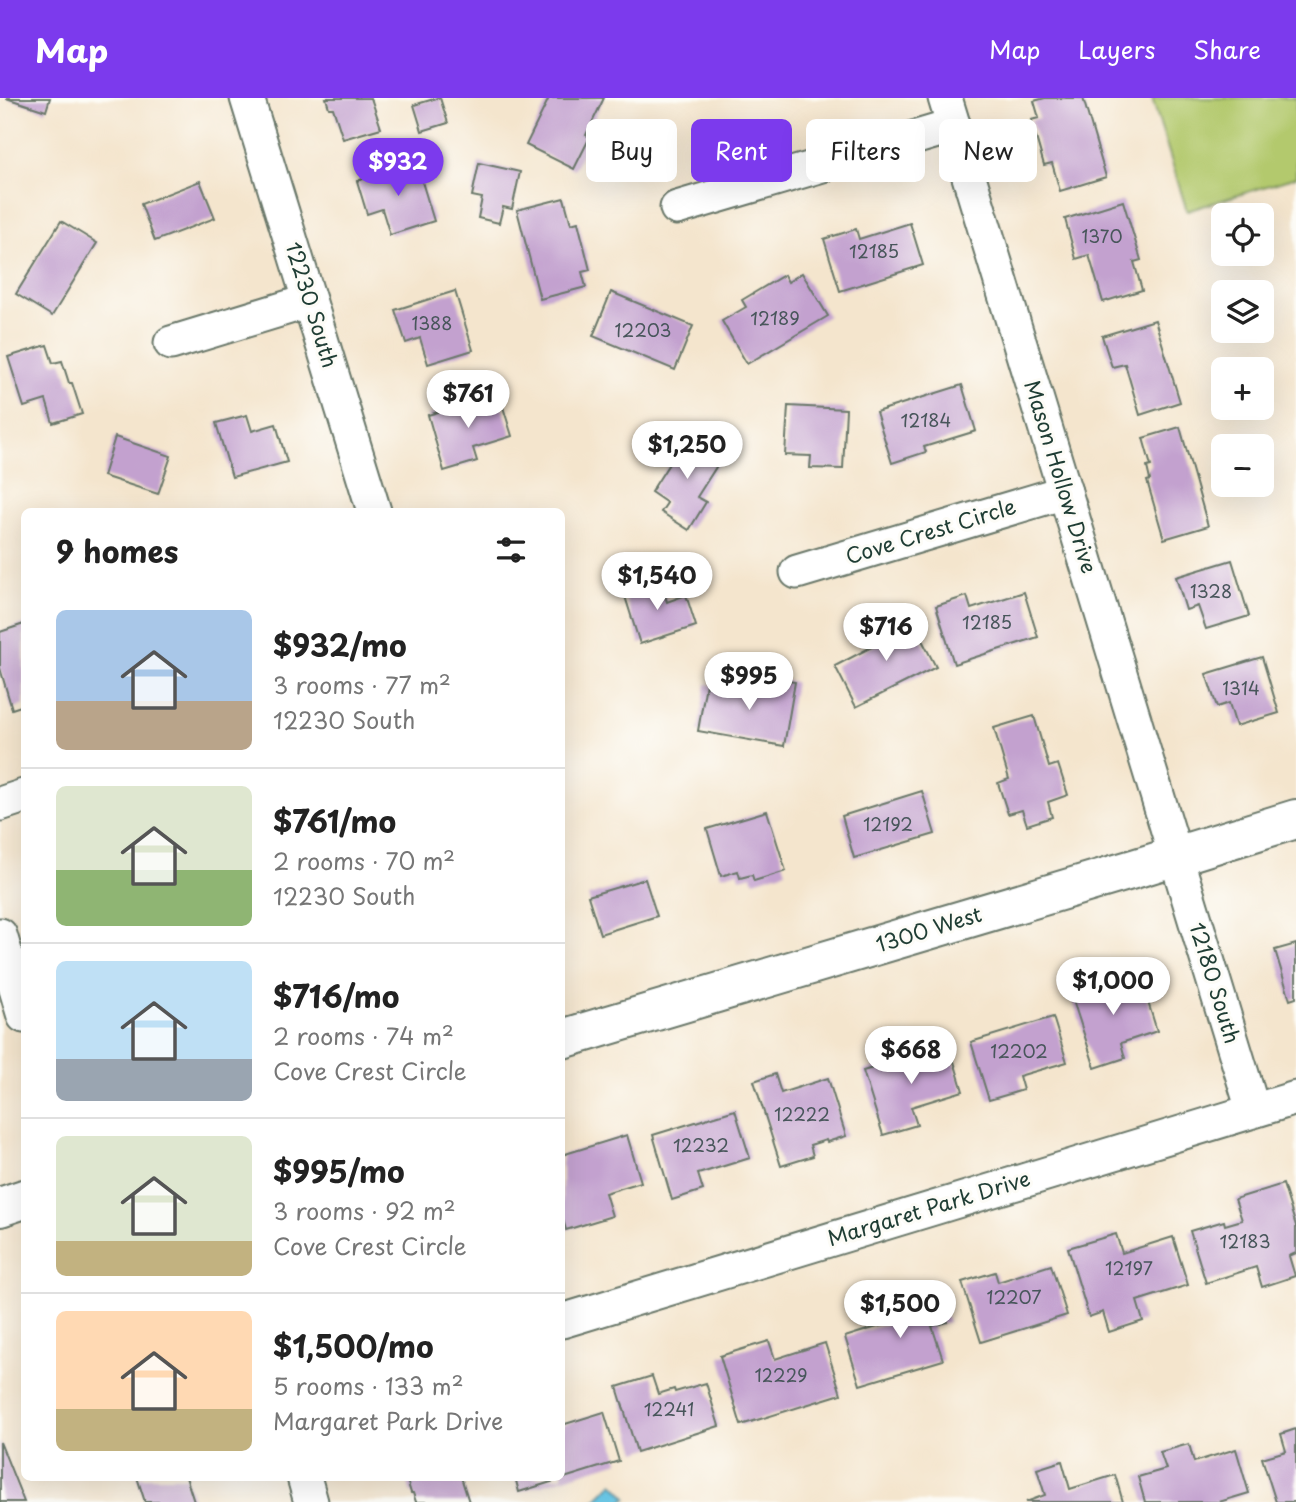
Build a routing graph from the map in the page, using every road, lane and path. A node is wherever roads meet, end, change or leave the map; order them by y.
1 (247, 98) edge
2 (949, 112) edge
3 (677, 208) dead end
4 (309, 301) junction
5 (171, 343) dead end
6 (1065, 492) junction
7 (373, 508) edge
8 (797, 572) dead end
9 (21, 797) edge
10 (0, 804) edge
11 (1296, 819) edge
12 (1176, 856) junction
13 (0, 935) edge
14 (21, 1006) edge
15 (565, 1038) edge
16 (1296, 1098) edge
17 (1253, 1110) junction
18 (21, 1200) edge
19 (0, 1207) edge
20 (565, 1320) edge
21 (304, 1481) edge
22 (311, 1502) edge

1 - 4 street, 12230 South
2 - 3 street
2 - 6 street, Mason Hollow Drive
4 - 5 street
4 - 7 street, 12230 South
6 - 8 street, Cove Crest Circle
6 - 12 street, Mason Hollow Drive
9 - 10 street
11 - 12 street, 1300 West
12 - 15 street, 1300 West
12 - 17 street, 12180 South
13 - 14 street
16 - 17 street, Margaret Park Drive
17 - 20 street, Margaret Park Drive
18 - 19 street
21 - 22 street

